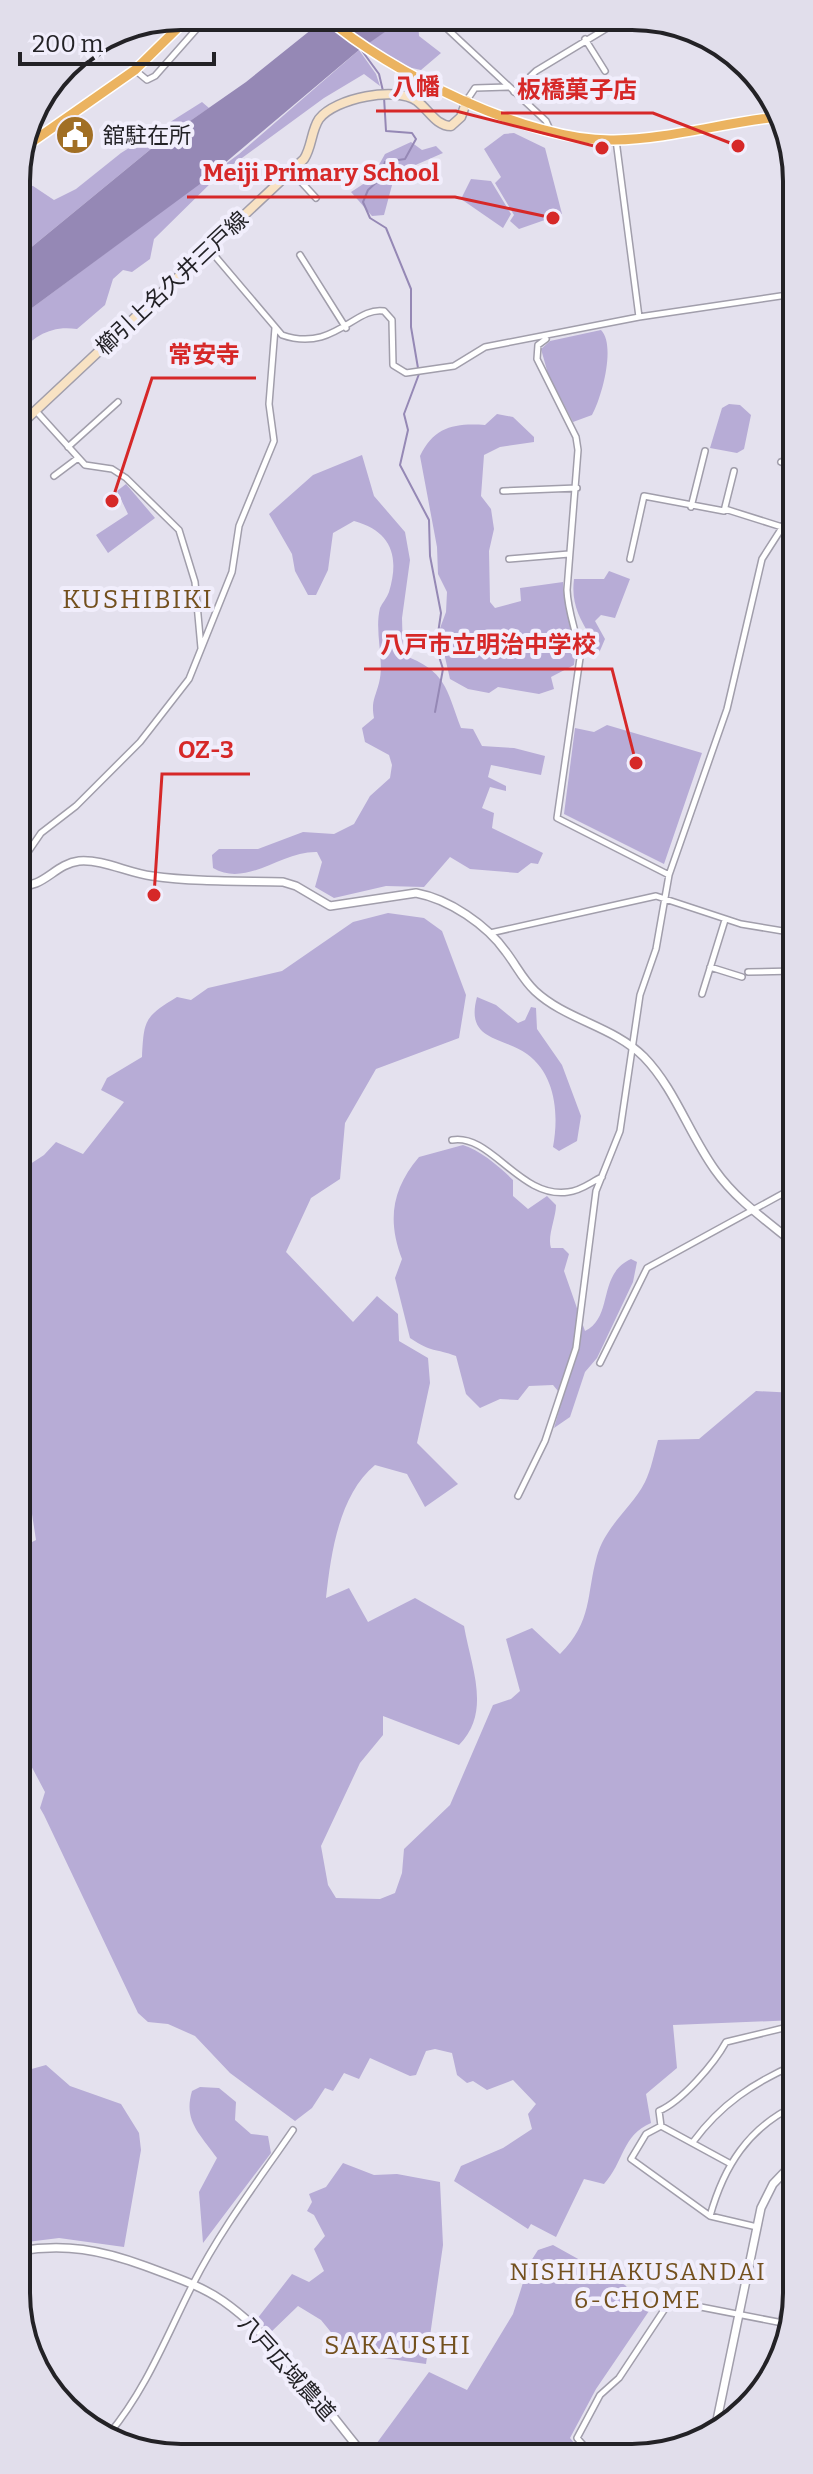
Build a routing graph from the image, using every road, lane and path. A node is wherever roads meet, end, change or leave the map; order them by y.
1 (175, 30) edge
2 (196, 30) edge
3 (341, 30) edge
4 (448, 30) edge
5 (602, 30) edge
6 (585, 39) junction
7 (135, 70) junction
8 (605, 71) dead end
9 (511, 89) junction
10 (467, 100) junction
11 (769, 118) edge
12 (551, 133) junction
13 (36, 139) edge
14 (616, 140) junction
15 (291, 171) junction
16 (316, 198) dead end
17 (209, 249) junction
18 (300, 255) dead end
19 (783, 296) edge
20 (639, 317) junction
21 (275, 327) junction
22 (346, 328) junction
23 (551, 337) junction
24 (118, 402) dead end
25 (36, 411) junction
26 (30, 416) edge
27 (68, 447) junction
28 (705, 451) dead end
29 (78, 458) junction
30 (734, 471) dead end
31 (54, 476) dead end
32 (577, 488) junction
33 (503, 491) dead end
34 (691, 507) junction
35 (725, 509) junction
36 (782, 527) joint
37 (569, 554) junction
38 (509, 559) dead end
39 (630, 559) dead end
40 (201, 649) junction
41 (30, 849) edge
42 (669, 875) junction
43 (30, 886) edge
44 (665, 896) junction
45 (725, 920) junction
46 (783, 931) edge
47 (490, 933) junction
48 (710, 967) junction
49 (783, 972) edge
50 (702, 994) dead end
51 (630, 1045) junction
52 (452, 1140) dead end
53 (603, 1177) junction
54 (783, 1193) edge
55 (753, 1209) junction
56 (783, 1234) edge
57 (600, 1363) dead end
58 (518, 1496) dead end
59 (783, 2028) edge
60 (783, 2070) edge
61 (783, 2113) edge
62 (661, 2126) junction
63 (293, 2130) dead end
64 (693, 2142) junction
65 (729, 2163) junction
66 (783, 2174) edge
67 (710, 2216) junction
68 (757, 2227) junction
69 (30, 2249) edge
70 (193, 2284) junction
71 (739, 2315) junction
72 (780, 2323) edge
73 (718, 2417) edge
74 (114, 2428) edge
75 (355, 2444) edge
76 (582, 2444) edge

1 - 7 highway
2 - 7 street
3 - 10 highway
4 - 9 street
5 - 6 street
6 - 8 street
6 - 9 street
7 - 13 highway
9 - 10 street
9 - 12 street
10 - 12 highway
10 - 15 main road, 櫛引上名久井三戸線
11 - 14 highway
12 - 14 highway
14 - 20 street
15 - 16 street
15 - 17 main road, 櫛引上名久井三戸線
17 - 21 street
17 - 25 main road, 櫛引上名久井三戸線
18 - 22 street
19 - 20 street
20 - 23 street
21 - 22 street
21 - 40 street
22 - 23 street
23 - 32 street
24 - 27 street
25 - 26 main road, 櫛引上名久井三戸線
25 - 27 street
27 - 29 street
28 - 34 street
29 - 31 street
29 - 40 street
30 - 35 street
32 - 33 street
32 - 37 street
34 - 35 street
34 - 39 street
35 - 36 street
36 - 42 street
37 - 38 street
37 - 42 street
40 - 41 street
42 - 44 street
43 - 47 street
44 - 45 street
44 - 47 street
44 - 51 street
45 - 46 street
45 - 48 street
47 - 51 street
48 - 49 street
48 - 50 street
51 - 53 street
51 - 55 street
52 - 53 street
53 - 58 street
54 - 55 street
55 - 56 street
55 - 57 street
59 - 62 street
60 - 64 street
61 - 65 street
62 - 64 street
62 - 67 street
63 - 70 street
64 - 65 street
65 - 67 street
66 - 68 street
67 - 68 street
68 - 71 street
69 - 70 street, 八戸広域農道
70 - 74 street
70 - 75 street, 八戸広域農道
71 - 72 street
71 - 73 street
71 - 76 street

